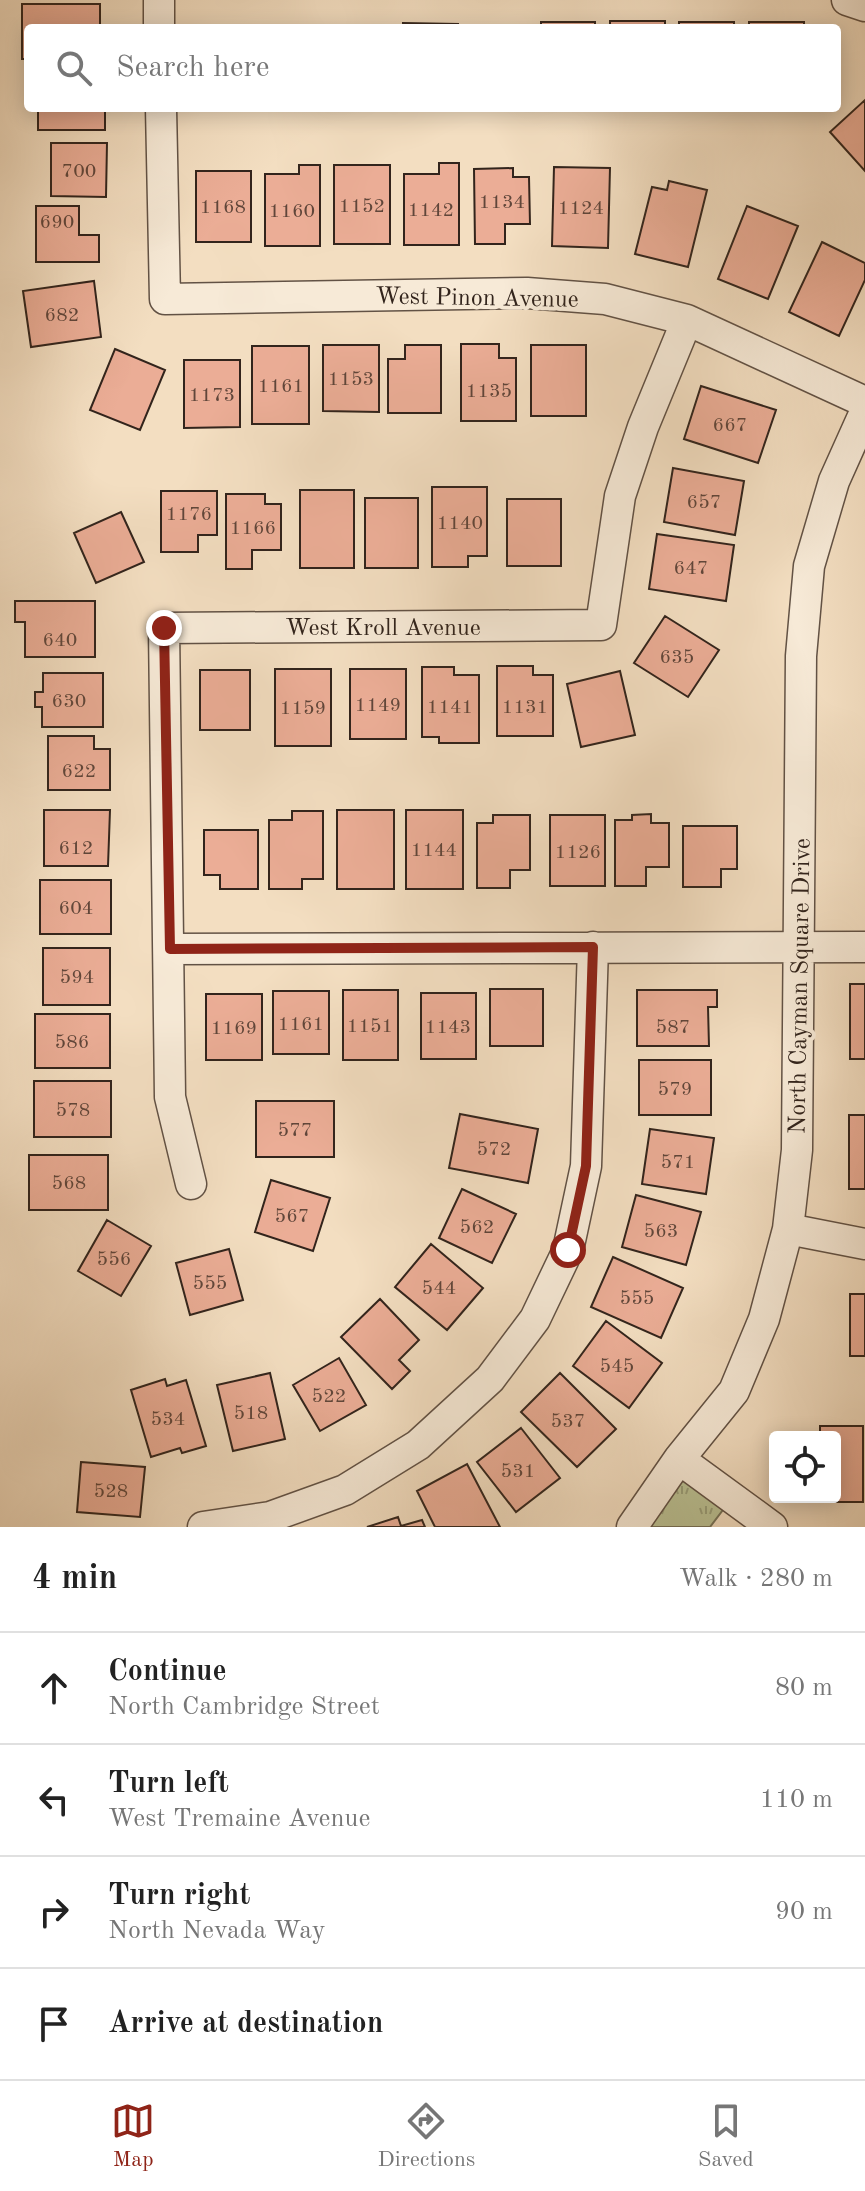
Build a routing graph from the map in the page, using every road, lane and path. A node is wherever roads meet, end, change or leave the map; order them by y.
1 (159, 0) edge
2 (847, 0) edge
3 (865, 6) edge
4 (159, 24) edge
5 (161, 112) edge
6 (687, 320) junction
7 (865, 402) edge
8 (865, 412) edge
9 (593, 947) junction
10 (801, 947) junction
11 (865, 947) edge
12 (170, 949) junction
13 (191, 1184) dead end
14 (788, 1229) junction
15 (865, 1244) edge
16 (679, 1459) junction
17 (203, 1526) edge
18 (632, 1527) edge
19 (772, 1527) edge

1 - 4 street
2 - 3 street
5 - 6 street, West Pinon Avenue
6 - 7 street, West Pinon Avenue
6 - 12 street, West Kroll Avenue
8 - 10 street, North Cayman Square Drive
9 - 10 street
9 - 12 street
9 - 17 street
10 - 11 street
10 - 14 street, North Cayman Square Drive
12 - 13 street
14 - 15 street
14 - 16 street, North Cayman Square Drive
16 - 18 street, North Cayman Square Drive
16 - 19 street

